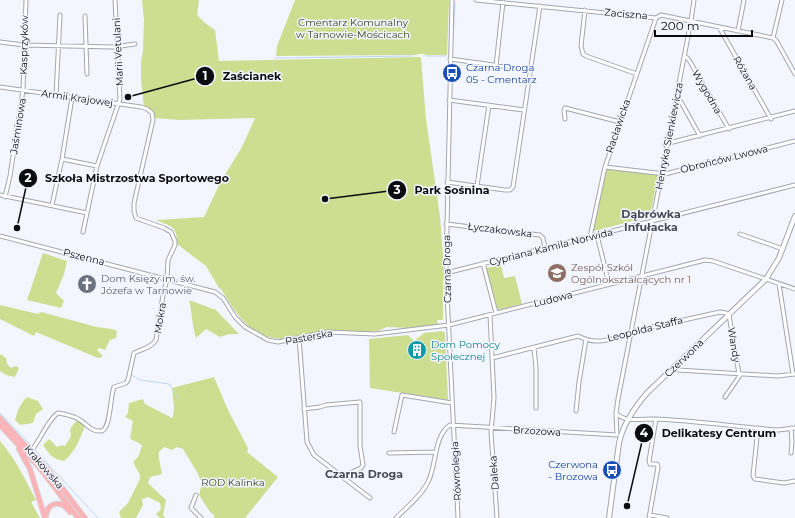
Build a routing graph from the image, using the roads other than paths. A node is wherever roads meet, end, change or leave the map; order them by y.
1 (26, 0) edge
2 (115, 0) edge
3 (452, 0) edge
4 (476, 0) edge
5 (694, 0) edge
6 (744, 0) edge
7 (782, 0) edge
8 (503, 2) junction
9 (540, 6) junction
10 (585, 10) junction
11 (60, 15) dead end
12 (84, 16) dead end
13 (656, 18) junction
14 (691, 21) junction
15 (719, 27) junction
16 (738, 31) junction
17 (773, 38) junction
18 (0, 42) edge
19 (135, 44) dead end
20 (24, 45) junction
21 (59, 46) junction
22 (85, 46) junction
23 (117, 46) junction
24 (685, 56) junction
25 (450, 59) junction
26 (496, 66) junction
27 (530, 70) junction
28 (87, 74) dead end
29 (636, 74) junction
30 (795, 74) edge
31 (0, 86) edge
32 (23, 90) junction
33 (56, 96) junction
34 (72, 98) junction
35 (449, 100) junction
36 (676, 100) junction
37 (119, 104) junction
38 (489, 105) junction
39 (524, 110) junction
40 (795, 111) edge
41 (152, 113) joint
42 (771, 118) junction
43 (565, 119) dead end
44 (620, 122) junction
45 (729, 129) junction
46 (700, 136) junction
47 (795, 141) edge
48 (666, 144) junction
49 (62, 158) junction
50 (97, 166) junction
51 (605, 167) junction
52 (662, 174) junction
53 (447, 182) junction
54 (795, 185) edge
55 (477, 186) junction
56 (0, 195) edge
57 (5, 196) junction
58 (52, 206) junction
59 (87, 213) junction
60 (795, 216) edge
61 (652, 221) junction
62 (446, 224) junction
63 (83, 232) dead end
64 (740, 234) dead end
65 (597, 235) junction
66 (0, 236) edge
67 (590, 237) junction
68 (545, 248) junction
69 (783, 248) junction
70 (483, 264) junction
71 (446, 273) junction
72 (642, 275) junction
73 (167, 279) junction
74 (766, 279) junction
75 (609, 284) junction
76 (779, 284) junction
77 (795, 289) edge
78 (496, 313) junction
79 (490, 315) junction
80 (729, 315) junction
81 (449, 325) junction
82 (631, 333) junction
83 (299, 338) junction
84 (586, 340) junction
85 (534, 348) junction
86 (492, 358) junction
87 (674, 367) junction
88 (740, 374) junction
89 (794, 374) edge
90 (729, 389) dead end
91 (725, 397) dead end
92 (452, 403) junction
93 (304, 408) junction
94 (536, 408) dead end
95 (576, 411) dead end
96 (616, 414) junction
97 (0, 418) edge
98 (628, 419) junction
99 (656, 419) junction
100 (454, 424) junction
101 (0, 425) edge
102 (492, 428) junction
103 (758, 428) junction
104 (793, 428) edge
105 (394, 432) dead end
106 (619, 435) junction
107 (10, 436) junction
108 (31, 451) junction
109 (436, 452) junction
110 (388, 453) dead end
111 (791, 453) dead end
112 (345, 479) junction
113 (795, 481) edge
114 (196, 495) dead end
115 (370, 498) dead end
116 (649, 516) edge
117 (46, 518) edge
118 (76, 518) edge
119 (85, 518) edge
120 (201, 518) edge
121 (396, 518) edge
122 (458, 518) edge
123 (497, 518) edge
124 (610, 518) edge
125 (667, 518) edge

1 - 20 street, Kasprzyków
2 - 23 street, Marii Vetulani
3 - 25 street, Czarna Droga
4 - 8 street, Zaciszna
5 - 14 street, Henryka Sienkiewicza
6 - 16 street
7 - 17 street
8 - 9 street, Zaciszna
8 - 26 street
9 - 10 street, Zaciszna
9 - 27 street
10 - 13 street, Zaciszna
10 - 29 street
11 - 21 street
12 - 22 street
13 - 14 street, Zaciszna
13 - 29 street, Racławicka
14 - 15 street, Zaciszna
14 - 24 street, Henryka Sienkiewicza
15 - 16 street, Zaciszna
15 - 42 street, Różana
16 - 17 street, Zaciszna
17 - 30 street
18 - 20 street
19 - 23 street
20 - 21 street
20 - 32 street, Kasprzyków
21 - 22 street
21 - 33 street
22 - 23 street
22 - 28 street
23 - 37 street, Marii Vetulani
24 - 36 street, Henryka Sienkiewicza
24 - 45 street, Wygodna
25 - 26 street
25 - 35 street, Czarna Droga
26 - 27 street
27 - 39 street
29 - 44 street, Racławicka
31 - 32 street, Armii Krajowej
32 - 33 street, Armii Krajowej
32 - 57 street, Jaśminowa
33 - 34 street, Armii Krajowej
34 - 37 street, Armii Krajowej
34 - 49 street
35 - 38 street
35 - 53 street, Czarna Droga
36 - 46 street
36 - 48 street, Henryka Sienkiewicza
37 - 41 street, Armii Krajowej
37 - 50 street, Marii Vetulani
38 - 39 street
38 - 55 street
39 - 55 street
40 - 42 street
41 - 73 street, Mokra
42 - 45 street
43 - 44 street
44 - 51 street, Racławicka
45 - 46 street
46 - 48 street
47 - 52 street, Obrońców Lwowa
48 - 52 street, Henryka Sienkiewicza
49 - 50 street
49 - 58 street
50 - 59 street, Marii Vetulani
51 - 52 street, Obrońców Lwowa
51 - 67 street, Racławicka
52 - 61 street, Henryka Sienkiewicza
53 - 55 street
53 - 62 street, Czarna Droga
54 - 61 street, Cypriana Kamila Norwida
56 - 57 street
57 - 58 street
58 - 59 street
59 - 63 street, Marii Vetulani
60 - 69 main road, Czerwona
61 - 65 street, Cypriana Kamila Norwida
61 - 72 street, Henryka Sienkiewicza
62 - 68 street, Łyczakowska
62 - 71 street, Czarna Droga
64 - 69 street
65 - 67 street, Cypriana Kamila Norwida
65 - 75 street
66 - 73 street, Pszenna
67 - 68 street, Cypriana Kamila Norwida
68 - 70 street, Cypriana Kamila Norwida
69 - 74 main road, Czerwona
70 - 71 street, Cypriana Kamila Norwida
70 - 78 street
71 - 81 street, Czarna Droga
72 - 74 street, Ludowa
72 - 75 street, Ludowa
72 - 82 street, Henryka Sienkiewicza
73 - 83 street, Pasterska
73 - 108 street, Mokra
74 - 76 street, Ludowa
74 - 80 main road, Czerwona
75 - 78 street, Ludowa
76 - 77 street, Ludowa
76 - 89 street
78 - 79 street, Ludowa
79 - 81 street, Ludowa
79 - 86 street, Daleka
80 - 82 street, Leopolda Staffa
80 - 87 main road, Czerwona
80 - 88 street, Wandy
81 - 83 street, Pasterska
81 - 92 street, Czarna Droga
82 - 84 street, Leopolda Staffa
82 - 96 street, Henryka Sienkiewicza
83 - 93 street
84 - 85 street, Leopolda Staffa
84 - 95 street
85 - 86 street, Leopolda Staffa
85 - 94 street
86 - 102 street, Daleka
87 - 88 street
87 - 98 main road, Czerwona
88 - 89 street
88 - 90 street
88 - 91 street
92 - 100 street, Czarna Droga
92 - 105 street
93 - 112 street
93 - 112 street
96 - 98 street
96 - 106 street, Henryka Sienkiewicza
97 - 108 main road, Krakowska
98 - 99 street
98 - 106 main road, Czerwona
99 - 103 street
99 - 116 street
100 - 102 street, Brzozowa
100 - 109 street
100 - 122 street, Równoległa
101 - 107 main road
102 - 106 street, Brzozowa
102 - 123 street, Daleka
103 - 104 street
103 - 113 street
104 - 111 street
106 - 124 main road, Czerwona
107 - 117 main road
107 - 118 main road
108 - 119 main road, Krakowska
109 - 110 street
109 - 121 street
112 - 115 street
114 - 120 street
116 - 125 street
117 - 118 main road

